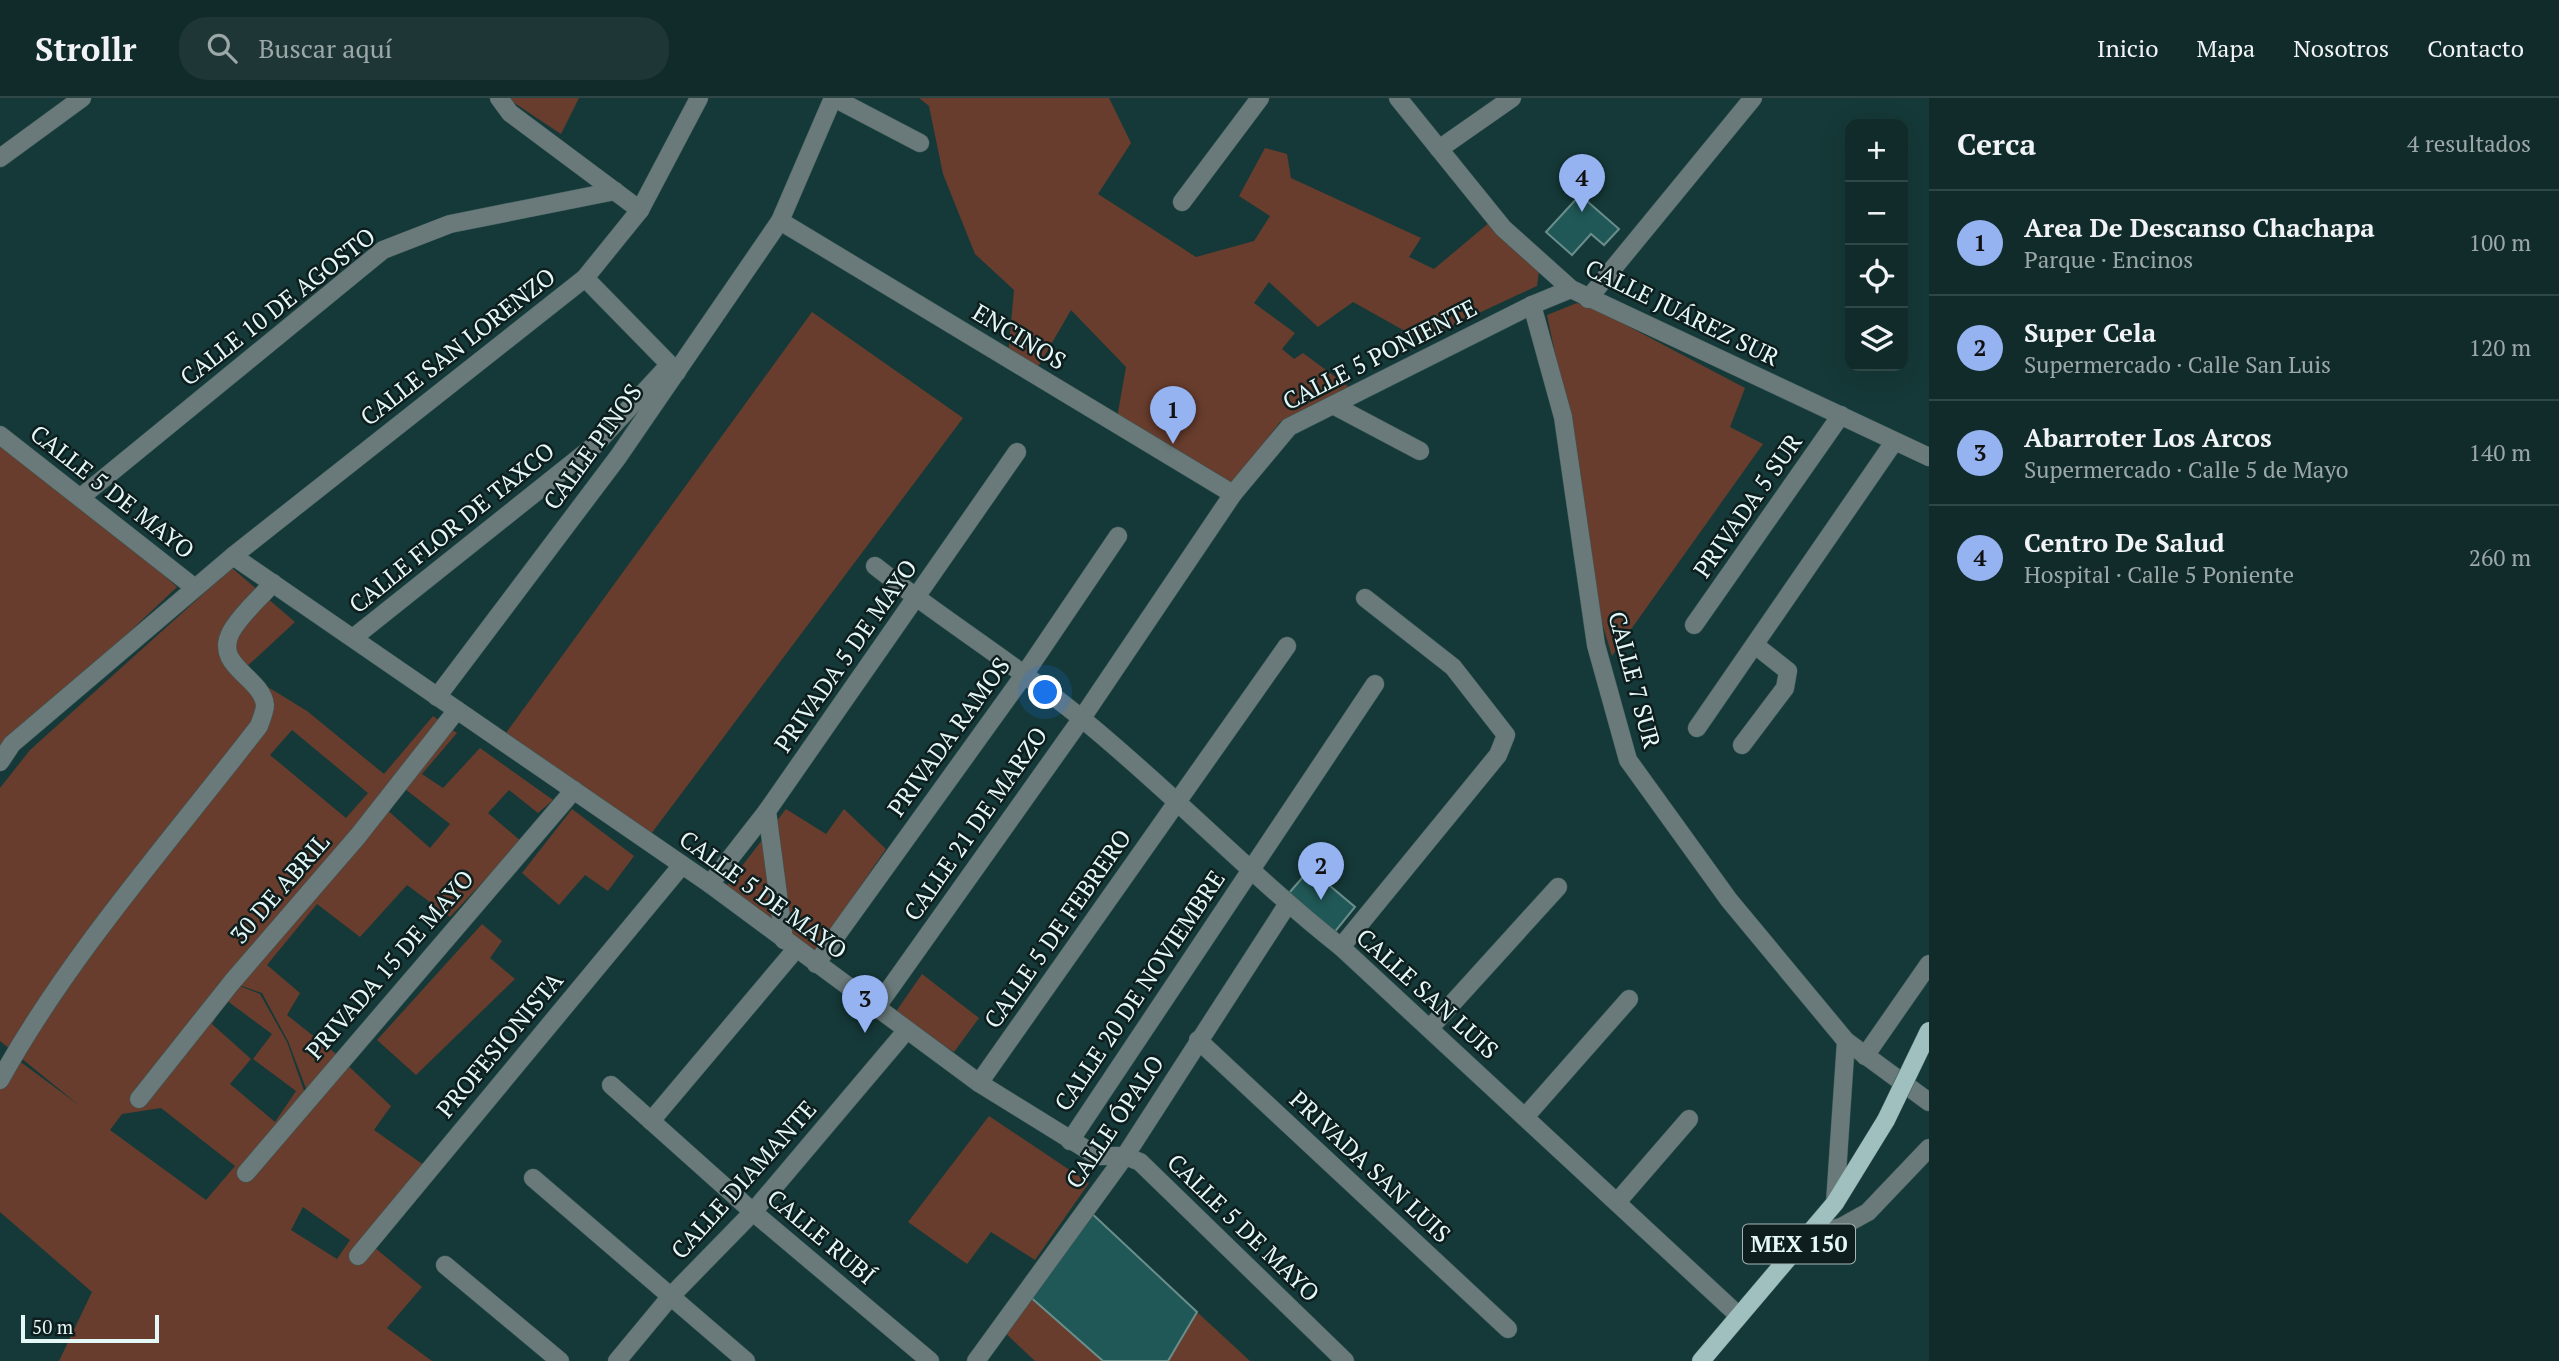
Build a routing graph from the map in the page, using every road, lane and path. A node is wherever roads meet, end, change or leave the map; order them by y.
1 (82, 98) edge
2 (499, 98) edge
3 (699, 98) edge
4 (833, 98) edge
5 (1260, 98) edge
6 (1398, 98) edge
7 (1511, 98) edge
8 (1753, 98) edge
9 (920, 143) dead end
10 (1440, 149) junction
11 (0, 158) edge
12 (615, 191) junction
13 (1182, 202) dead end
14 (640, 210) junction
15 (780, 221) junction
16 (586, 278) junction
17 (1572, 289) junction
18 (1588, 299) junction
19 (1532, 305) junction
20 (673, 369) junction
21 (1333, 405) junction
22 (1841, 415) junction
23 (0, 435) edge
24 (1894, 442) junction
25 (1420, 451) dead end
26 (1017, 452) dead end
27 (1929, 457) edge
28 (1233, 494) junction
29 (81, 497) junction
30 (1118, 536) dead end
31 (233, 555) junction
32 (875, 566) dead end
33 (274, 583) junction
34 (195, 588) junction
35 (1365, 598) dead end
36 (917, 599) junction
37 (1694, 625) dead end
38 (353, 638) junction
39 (1755, 645) junction
40 (1287, 646) dead end
41 (1024, 675) junction
42 (1376, 684) dead end
43 (437, 697) junction
44 (457, 710) junction
45 (1082, 718) junction
46 (1697, 728) dead end
47 (1742, 745) dead end
48 (0, 762) edge
49 (573, 790) junction
50 (1177, 803) junction
51 (767, 811) junction
52 (682, 865) junction
53 (1251, 868) junction
54 (710, 884) junction
55 (1558, 887) dead end
56 (1287, 905) junction
57 (790, 945) junction
58 (1341, 947) junction
59 (816, 964) junction
60 (1929, 964) edge
61 (1629, 999) dead end
62 (876, 1008) junction
63 (1430, 1028) junction
64 (906, 1031) junction
65 (1929, 1031) edge
66 (1198, 1040) junction
67 (1846, 1041) junction
68 (1865, 1056) junction
69 (0, 1080) edge
70 (979, 1083) junction
71 (611, 1085) dead end
72 (139, 1099) dead end
73 (1929, 1102) edge
74 (1525, 1117) junction
75 (1689, 1119) dead end
76 (651, 1121) junction
77 (1070, 1141) junction
78 (1929, 1148) edge
79 (1125, 1156) junction
80 (246, 1173) dead end
81 (533, 1178) dead end
82 (1618, 1201) junction
83 (1835, 1203) junction
84 (753, 1212) junction
85 (1806, 1236) junction
86 (358, 1256) dead end
87 (445, 1265) dead end
88 (671, 1296) junction
89 (1738, 1315) junction
90 (1508, 1329) dead end
91 (560, 1361) edge
92 (617, 1361) edge
93 (746, 1361) edge
94 (930, 1361) edge
95 (976, 1361) edge
96 (1345, 1361) edge
97 (1701, 1361) edge

1 - 11 street
2 - 12 street
3 - 14 street, CALLE SAN LORENZO
4 - 9 street
4 - 15 street, CALLE PINOS
5 - 13 street
6 - 10 street, CALLE JUÁREZ SUR
7 - 10 street
8 - 18 street
10 - 17 street, CALLE JUÁREZ SUR
12 - 14 street
12 - 29 street, CALLE 10 DE AGOSTO
14 - 16 street, CALLE SAN LORENZO
15 - 20 street, CALLE PINOS
15 - 28 street, ENCINOS
16 - 20 street
16 - 31 street, CALLE SAN LORENZO
17 - 18 street, CALLE JUÁREZ SUR
17 - 19 street, CALLE 5 PONIENTE
18 - 22 street, CALLE JUÁREZ SUR
19 - 21 street, CALLE 5 PONIENTE
19 - 67 street, CALLE 7 SUR
20 - 38 street, CALLE FLOR DE TAXCO
20 - 43 street, CALLE PINOS
21 - 25 street
21 - 28 street, CALLE 5 PONIENTE
22 - 24 street, CALLE JUÁREZ SUR
22 - 37 street, PRIVADA 5 SUR
23 - 29 street, CALLE 5 DE MAYO
24 - 27 street, CALLE JUÁREZ SUR
24 - 39 street
26 - 36 street, PRIVADA 5 DE MAYO
28 - 45 street, CALLE 21 DE MARZO
29 - 34 street, CALLE 5 DE MAYO
30 - 41 street, PRIVADA RAMOS
31 - 33 street, CALLE 5 DE MAYO
31 - 34 street, CALLE SAN LORENZO
32 - 36 street, CALLE SAN LUIS
33 - 38 street, CALLE 5 DE MAYO
33 - 69 street
34 - 48 street, CALLE SAN LORENZO
35 - 58 street
36 - 41 street, CALLE SAN LUIS
36 - 51 street, PRIVADA 5 DE MAYO
38 - 43 street, CALLE 5 DE MAYO
39 - 46 street
39 - 47 street
40 - 50 street, CALLE 5 DE FEBRERO
41 - 45 street, CALLE SAN LUIS
41 - 59 street, PRIVADA RAMOS
42 - 53 street, CALLE 20 DE NOVIEMBRE
43 - 44 street, CALLE 5 DE MAYO
44 - 49 street, CALLE 5 DE MAYO
44 - 72 street, 30 DE ABRIL
45 - 50 street, CALLE SAN LUIS
45 - 62 street, CALLE 21 DE MARZO
49 - 52 street, CALLE 5 DE MAYO
49 - 80 street, PRIVADA 15 DE MAYO
50 - 53 street, CALLE SAN LUIS
50 - 70 street, CALLE 5 DE FEBRERO
51 - 54 street, PRIVADA 5 DE MAYO
51 - 57 street
52 - 54 street, CALLE 5 DE MAYO
52 - 86 street, PROFESIONISTA
53 - 56 street, CALLE SAN LUIS
53 - 77 street, CALLE 20 DE NOVIEMBRE
54 - 57 street, CALLE 5 DE MAYO
55 - 63 street
56 - 58 street, CALLE SAN LUIS
56 - 66 street, CALLE ÓPALO
57 - 59 street, CALLE 5 DE MAYO
57 - 76 street
58 - 63 street, CALLE SAN LUIS
59 - 62 street, CALLE 5 DE MAYO
60 - 68 street
61 - 74 street
62 - 64 street, CALLE 5 DE MAYO
63 - 74 street, CALLE SAN LUIS
64 - 70 street, CALLE 5 DE MAYO
64 - 84 street, CALLE DIAMANTE
65 - 83 main road, MEX 150, bridge
66 - 79 street, CALLE ÓPALO
66 - 90 street, PRIVADA SAN LUIS
67 - 68 street, CALLE 7 SUR
67 - 83 street
68 - 73 street, CALLE 7 SUR
70 - 77 street, CALLE 5 DE MAYO
71 - 76 street, CALLE RUBÍ
74 - 82 street, CALLE SAN LUIS
75 - 82 street
76 - 84 street, CALLE RUBÍ
77 - 79 street, CALLE 5 DE MAYO
78 - 85 street
79 - 95 street, CALLE ÓPALO
79 - 96 street, CALLE 5 DE MAYO
81 - 88 street
82 - 89 street, CALLE SAN LUIS
83 - 85 main road, MEX 150
84 - 88 street, CALLE DIAMANTE
84 - 94 street, CALLE RUBÍ
85 - 89 main road, MEX 150
87 - 91 street
88 - 92 street, CALLE DIAMANTE
88 - 93 street
89 - 97 main road, MEX 150

